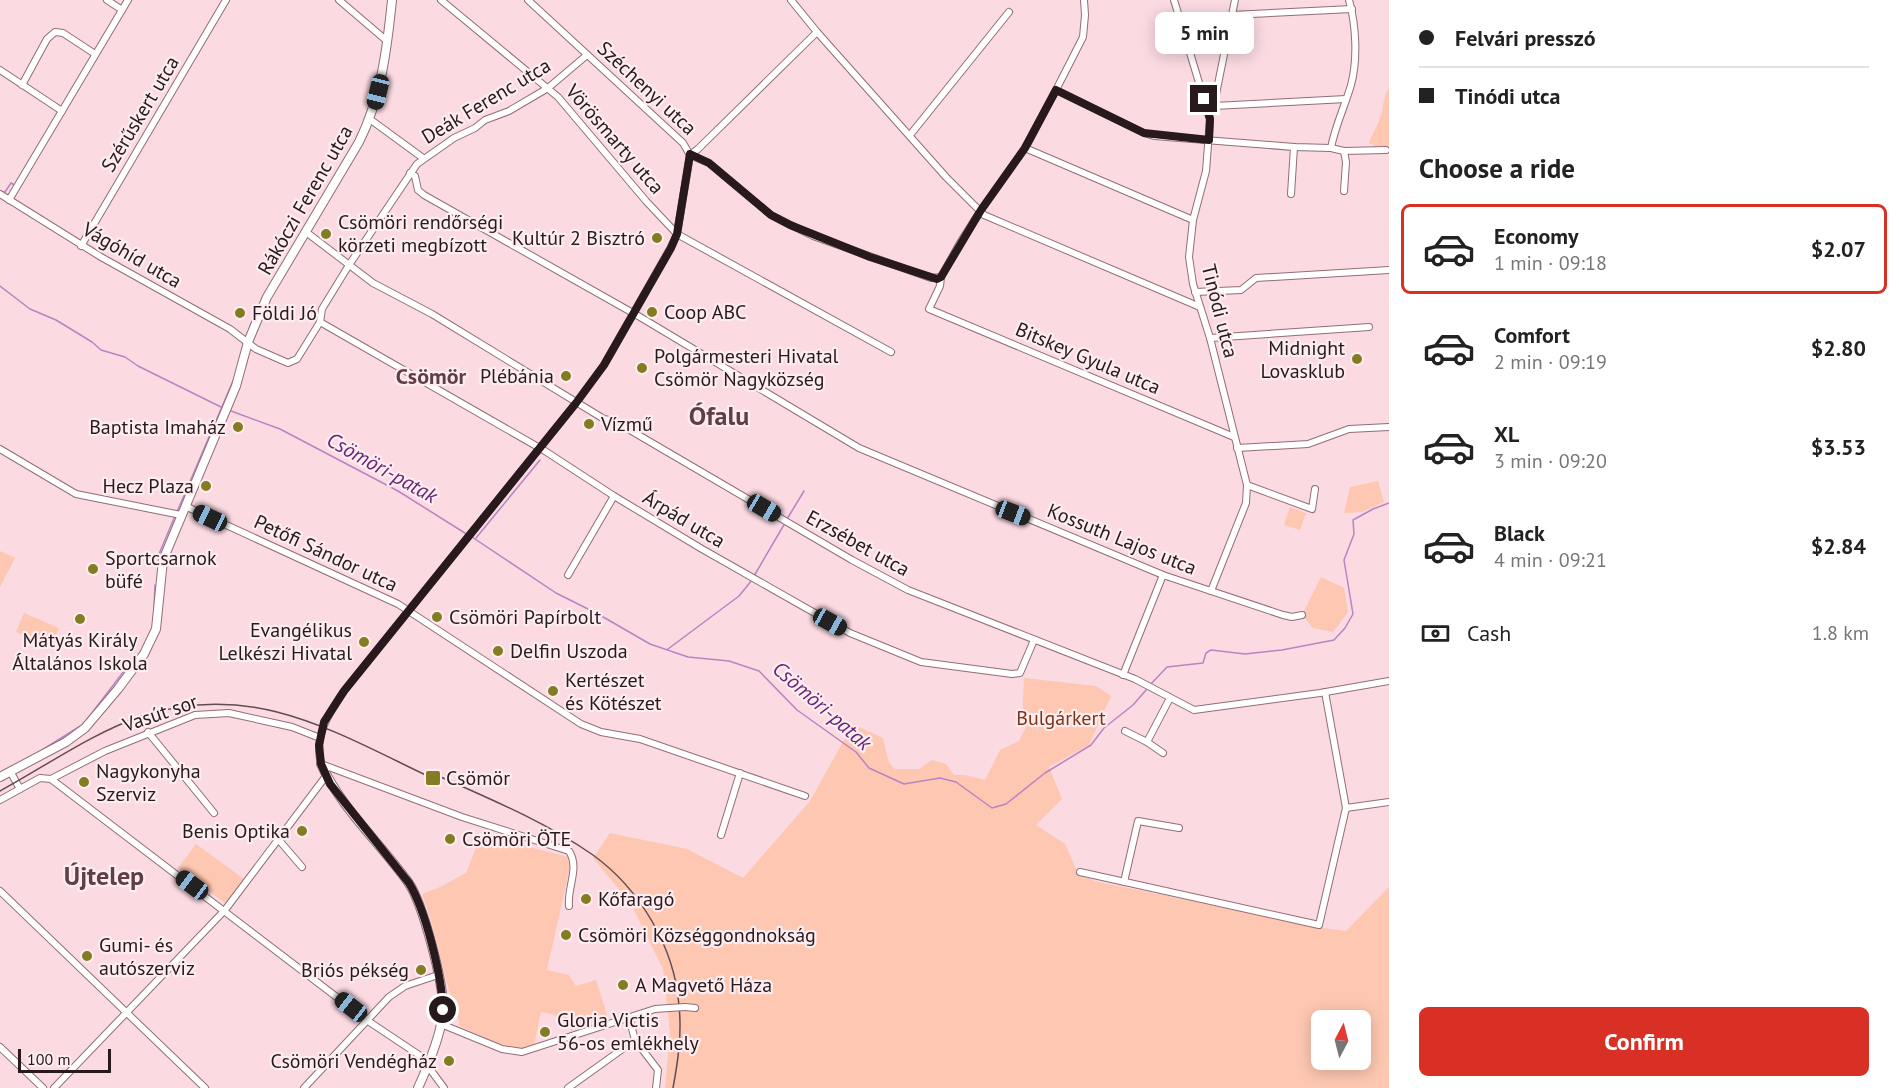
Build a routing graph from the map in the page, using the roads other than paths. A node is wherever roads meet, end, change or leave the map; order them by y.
1 (107, 0) edge
2 (128, 0) edge
3 (226, 0) edge
4 (339, 0) edge
5 (392, 0) edge
6 (441, 0) edge
7 (528, 0) edge
8 (791, 0) edge
9 (1084, 0) edge
10 (1174, 0) edge
11 (1235, 0) edge
12 (1349, 0) edge
13 (1352, 9) junction
14 (122, 10) junction
15 (1009, 12) dead end
16 (1232, 15) junction
17 (817, 32) junction
18 (387, 41) junction
19 (95, 54) junction
20 (587, 55) junction
21 (0, 70) edge
22 (22, 85) junction
23 (548, 87) junction
24 (1056, 90) junction
25 (1346, 99) junction
26 (1214, 106) junction
27 (62, 111) junction
28 (1210, 119) junction
29 (370, 120) junction
30 (910, 135) junction
31 (1209, 140) junction
32 (1294, 147) junction
33 (1025, 148) junction
34 (1331, 148) junction
35 (1386, 150) dead end
36 (1344, 151) junction
37 (690, 154) junction
38 (423, 158) junction
39 (410, 173) junction
40 (1344, 191) dead end
41 (0, 194) edge
42 (1292, 194) dead end
43 (9, 200) junction
44 (981, 210) junction
45 (1193, 220) junction
46 (306, 232) junction
47 (677, 234) junction
48 (81, 246) junction
49 (349, 265) junction
50 (1389, 270) edge
51 (941, 277) junction
52 (1195, 292) junction
53 (1200, 307) junction
54 (634, 315) junction
55 (320, 322) junction
56 (1369, 327) dead end
57 (1210, 338) junction
58 (248, 342) junction
59 (891, 352) dead end
60 (291, 362) joint
61 (576, 403) junction
62 (1389, 428) edge
63 (1234, 437) junction
64 (539, 448) junction
65 (1237, 448) junction
66 (0, 449) edge
67 (1247, 485) junction
68 (1315, 489) dead end
69 (614, 496) junction
70 (179, 512) junction
71 (568, 575) dead end
72 (1163, 575) junction
73 (1210, 591) junction
74 (408, 610) junction
75 (1302, 615) dead end
76 (1034, 640) junction
77 (1123, 675) junction
78 (1389, 681) edge
79 (1325, 692) junction
80 (1170, 698) junction
81 (1125, 731) dead end
82 (148, 732) junction
83 (320, 738) junction
84 (1148, 742) junction
85 (1163, 753) dead end
86 (321, 764) junction
87 (10, 771) junction
88 (740, 773) junction
89 (326, 776) junction
90 (0, 777) edge
91 (51, 779) junction
92 (20, 789) junction
93 (805, 796) dead end
94 (0, 800) edge
95 (1389, 802) edge
96 (1346, 808) junction
97 (214, 813) dead end
98 (1179, 828) dead end
99 (721, 835) dead end
100 (278, 839) junction
101 (302, 867) dead end
102 (1080, 872) dead end
103 (1124, 882) junction
104 (0, 891) edge
105 (570, 906) dead end
106 (225, 910) junction
107 (438, 975) junction
108 (695, 1008) dead end
109 (127, 1013) junction
110 (629, 1017) junction
111 (369, 1021) junction
112 (441, 1024) junction
113 (635, 1040) junction
114 (0, 1047) edge
115 (428, 1063) junction
116 (43, 1088) edge
117 (54, 1088) edge
118 (205, 1088) edge
119 (304, 1088) edge
120 (418, 1088) edge
121 (444, 1088) edge
122 (568, 1088) edge
123 (656, 1088) edge

1 - 14 street
2 - 14 street
3 - 48 street, Szérűskert utca
4 - 18 street
5 - 18 street, Rákóczi Ferenc utca
6 - 23 street, Vörösmarty utca
7 - 20 street, Széchenyi utca
8 - 17 street
9 - 24 street
10 - 28 street, Tinódi utca
11 - 16 street
12 - 13 street
13 - 16 street
13 - 25 street
14 - 19 street
15 - 30 street
16 - 26 street
17 - 30 street
17 - 37 street
18 - 29 street, Rákóczi Ferenc utca
19 - 22 street
19 - 27 street
20 - 23 street, Deák Ferenc utca
20 - 37 street, Széchenyi utca
21 - 22 street
22 - 27 street
23 - 38 street, Deák Ferenc utca
23 - 47 street, Vörösmarty utca
24 - 31 street
24 - 33 street
25 - 26 street
25 - 34 street
26 - 28 street
27 - 43 street
28 - 31 street, Tinódi utca
29 - 38 street
29 - 46 street, Rákóczi Ferenc utca
30 - 44 street
31 - 32 street
31 - 45 street, Tinódi utca
32 - 34 street
32 - 42 street
33 - 44 street
33 - 45 street
34 - 36 street
35 - 36 street
36 - 40 street
37 - 47 street
37 - 51 street, Széchenyi utca
38 - 39 street, Deák Ferenc utca
39 - 49 street, Deák Ferenc utca
39 - 54 street, Kossuth Lajos utca
41 - 43 street, Vágóhíd utca
43 - 48 street, Vágóhíd utca
44 - 51 street
44 - 53 street
45 - 52 street, Tinódi utca
46 - 49 street, Erzsébet utca
46 - 58 street, Rákóczi Ferenc utca
47 - 54 street
47 - 59 street, Vörösmarty utca
48 - 58 street, Vágóhíd utca
49 - 55 street, Deák Ferenc utca
49 - 61 street, Erzsébet utca
50 - 52 street
51 - 63 street, Bitskey Gyula utca
52 - 53 street, Tinódi utca
53 - 57 street, Tinódi utca
54 - 61 street
54 - 72 street, Kossuth Lajos utca
55 - 60 street, Deák Ferenc utca
55 - 64 street, Árpád utca
56 - 57 street
57 - 63 street, Tinódi utca
58 - 60 street, Vágóhíd utca
58 - 70 street, Rákóczi Ferenc utca
61 - 64 street
61 - 76 street, Erzsébet utca
62 - 65 street
63 - 65 street, Tinódi utca
64 - 69 street, Árpád utca
64 - 74 street
65 - 67 street, Tinódi utca
66 - 70 street, Petőfi Sándor utca
67 - 68 street
67 - 73 street, Tinódi utca
69 - 71 street
69 - 76 street, Árpád utca
70 - 74 street, Petőfi Sándor utca
70 - 87 street, Rákóczi Ferenc utca
72 - 73 street, Kossuth Lajos utca
72 - 77 street
73 - 75 street, Kossuth Lajos utca
74 - 83 street
74 - 88 street, Petőfi Sándor utca
76 - 77 street, Erzsébet utca
77 - 80 street, Erzsébet utca
78 - 79 street, Erzsébet utca
79 - 80 street, Erzsébet utca
79 - 96 street
80 - 84 street
81 - 84 street
82 - 83 street, Vasút sor
82 - 91 street, Vasút sor
82 - 97 street
83 - 86 street
84 - 85 street
86 - 89 street
86 - 105 street
87 - 90 street, Rákóczi Ferenc utca
87 - 92 street
88 - 93 street, Petőfi Sándor utca
88 - 99 street
89 - 100 street
89 - 107 street
91 - 92 street, Vasút sor
91 - 106 street
92 - 94 street
95 - 96 street
96 - 103 street
98 - 103 street
100 - 101 street
100 - 106 street
102 - 103 street
104 - 109 street
106 - 109 street
106 - 111 street
107 - 111 street
107 - 112 street
108 - 110 street, bridge
109 - 117 street
109 - 118 street
110 - 112 street
110 - 113 street
111 - 115 street
111 - 119 street
112 - 115 street
113 - 122 street
113 - 123 street
114 - 116 street
115 - 120 street
115 - 121 street

